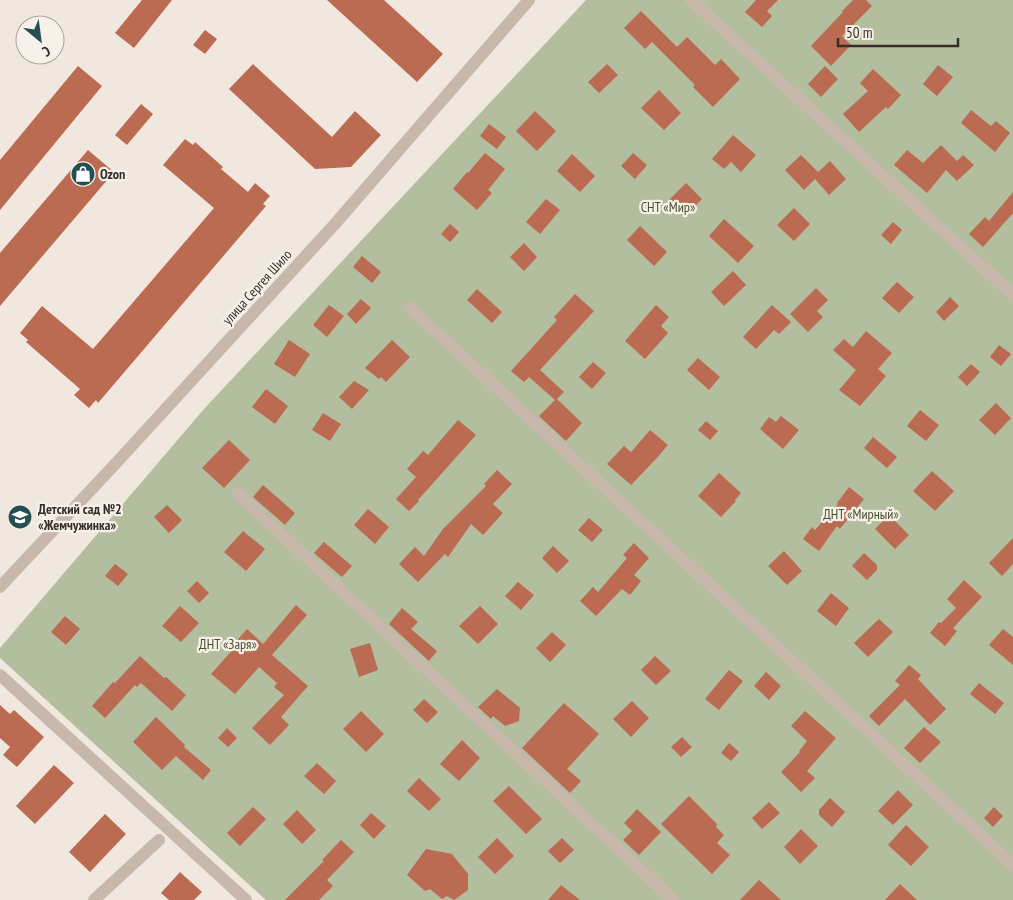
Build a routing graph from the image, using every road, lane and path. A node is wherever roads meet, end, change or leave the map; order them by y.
1 (529, 0) edge
2 (691, 0) edge
3 (1013, 294) edge
4 (410, 308) dead end
5 (237, 493) dead end
6 (0, 587) edge
7 (0, 675) edge
8 (159, 840) dead end
9 (1013, 865) edge
10 (94, 900) edge
11 (246, 900) edge
12 (672, 900) edge

1 - 6 street, улица Сергея Шило
2 - 3 street
4 - 9 street
5 - 12 street
7 - 11 street
8 - 10 street

